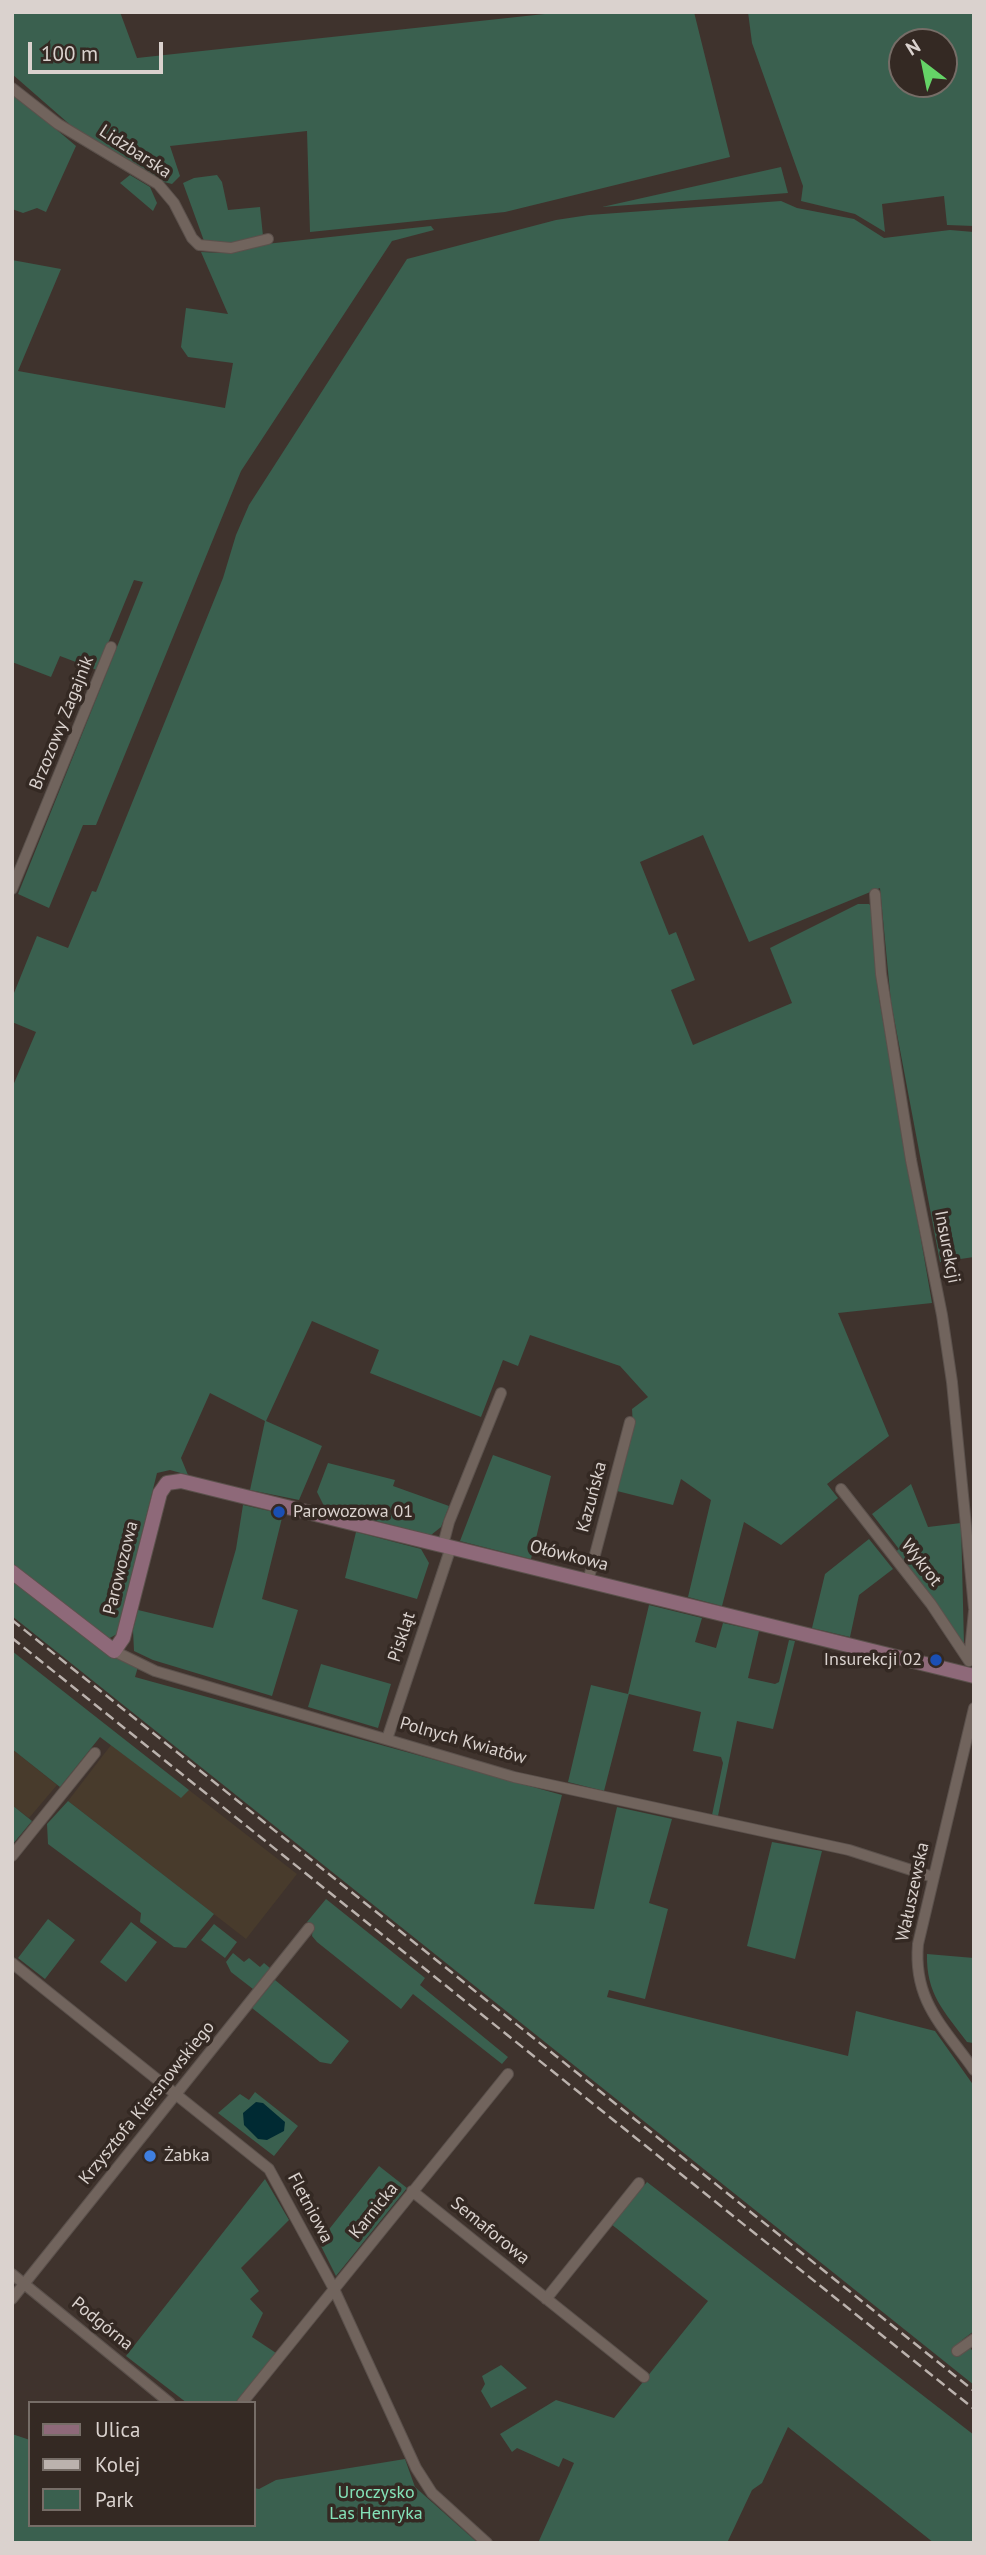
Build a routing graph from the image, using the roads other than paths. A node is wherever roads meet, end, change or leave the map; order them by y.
1 (12, 88) edge
2 (268, 239) dead end
3 (111, 647) dead end
4 (12, 889) edge
5 (875, 894) dead end
6 (501, 1393) dead end
7 (630, 1422) dead end
8 (841, 1489) dead end
9 (160, 1493) joint
10 (447, 1546) junction
11 (12, 1572) edge
12 (588, 1581) junction
13 (974, 1610) edge
14 (114, 1651) junction
15 (970, 1670) edge
16 (974, 1708) edge
17 (387, 1739) junction
18 (95, 1753) dead end
19 (12, 1856) edge
20 (933, 1877) junction
21 (309, 1928) dead end
22 (12, 1963) edge
23 (974, 2070) edge
24 (508, 2074) dead end
25 (177, 2094) junction
26 (639, 2183) dead end
27 (412, 2191) junction
28 (12, 2274) edge
29 (25, 2284) junction
30 (334, 2289) junction
31 (12, 2299) edge
32 (546, 2299) junction
33 (974, 2339) edge
34 (957, 2351) dead end
35 (644, 2377) dead end
36 (168, 2401) edge
37 (244, 2401) edge
38 (487, 2543) edge

1 - 2 street, Lidzbarska
3 - 4 street, Brzozowy Zagajnik
5 - 13 street, Insurekcji
6 - 10 street, Piskląt
7 - 12 street, Kazuńska
8 - 15 street, Wykrot
9 - 10 street, Ołówkowa
9 - 14 street, Parowozowa
10 - 12 street, Ołówkowa
10 - 17 street, Piskląt
11 - 14 street, Polnych Kwiatów
12 - 15 street, Ołówkowa
13 - 15 street, Insurekcji
14 - 17 street, Polnych Kwiatów
16 - 20 street, Wałuszewska
17 - 20 street, Polnych Kwiatów
18 - 19 street
20 - 23 street, Wałuszewska
21 - 25 street, Krzysztofa Kiersnowskiego
22 - 25 street, Fletniowa
24 - 27 street, Karnicka
25 - 29 street, Krzysztofa Kiersnowskiego
25 - 30 street, Fletniowa
26 - 32 street
27 - 30 street, Karnicka
27 - 32 street, Semaforowa
28 - 29 street, Podgórna
29 - 31 street, Krzysztofa Kiersnowskiego
29 - 36 street, Podgórna
30 - 37 street, Karnicka
30 - 38 street, Fletniowa
32 - 35 street, Semaforowa
33 - 34 street

